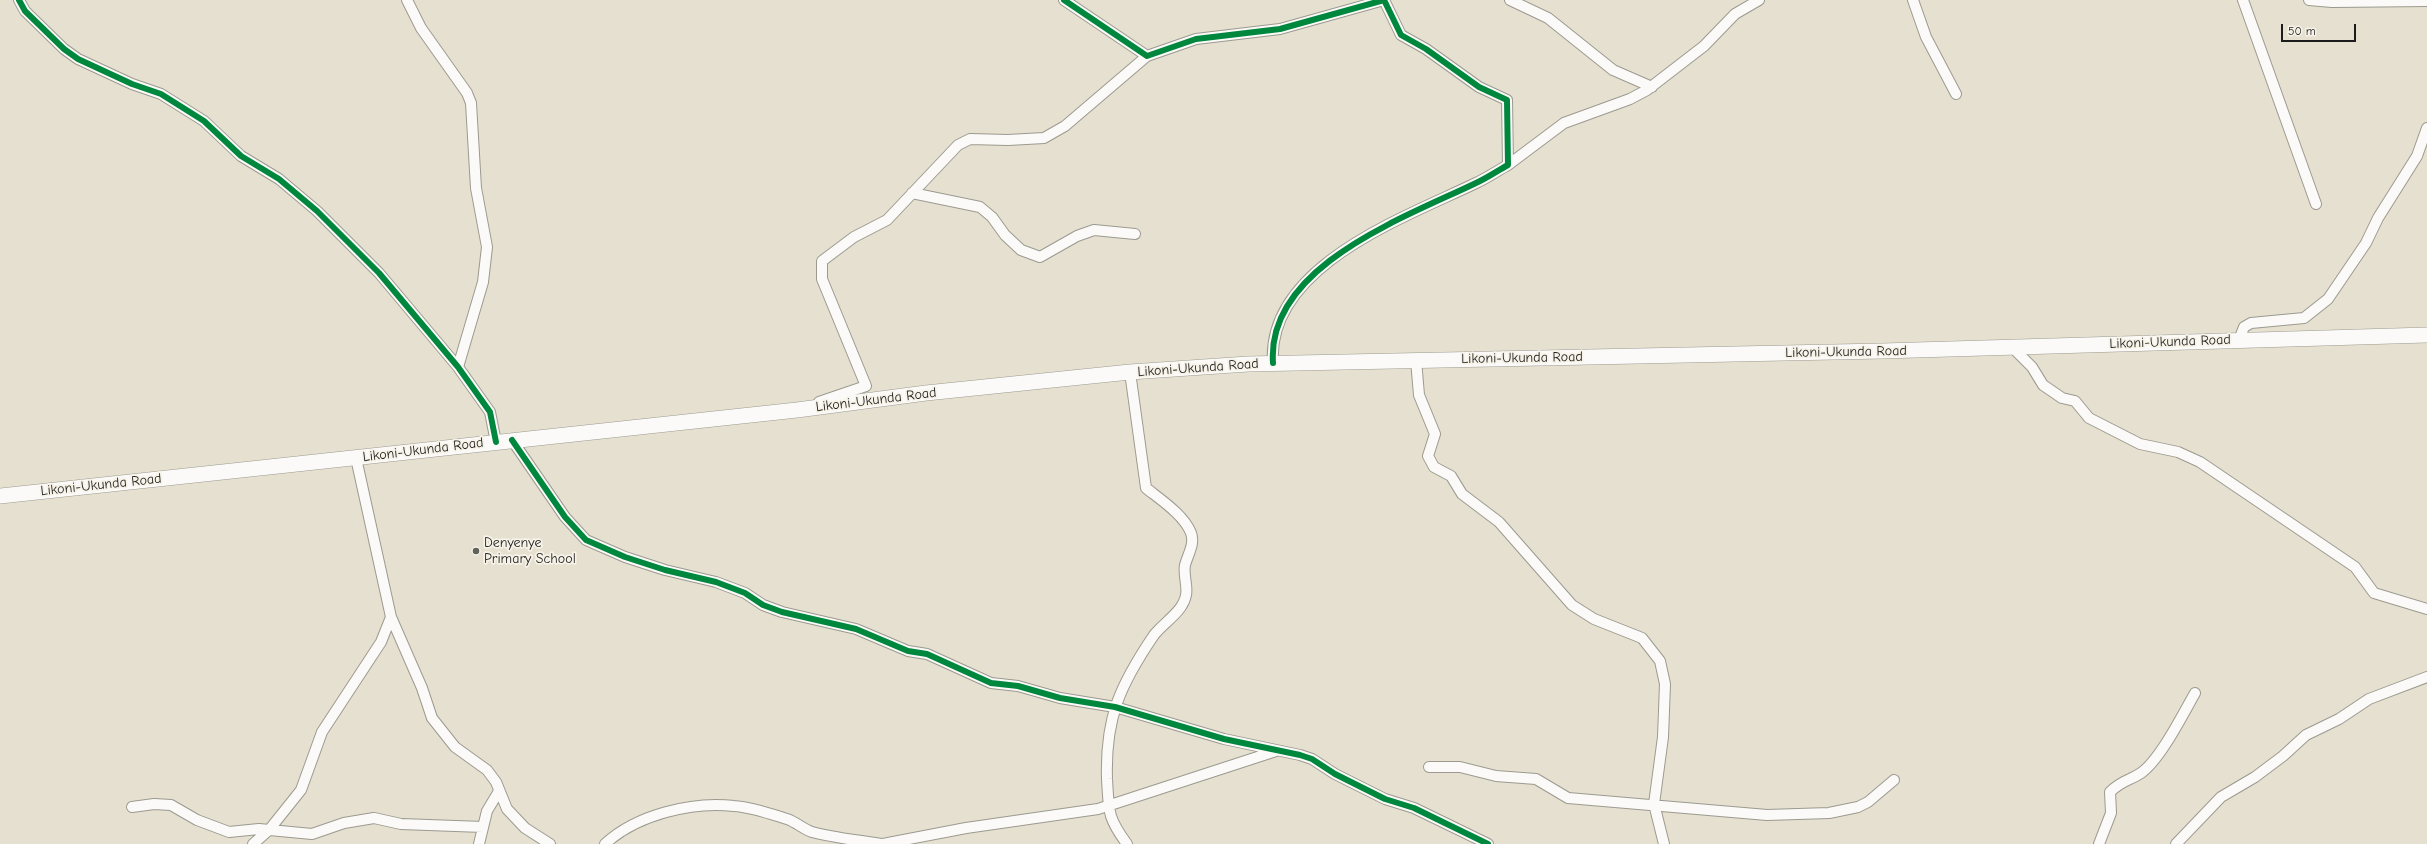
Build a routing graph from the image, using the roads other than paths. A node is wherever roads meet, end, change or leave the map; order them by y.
1 (19, 0) edge
2 (407, 0) edge
3 (1064, 0) edge
4 (1384, 0) edge
5 (1510, 0) edge
6 (1759, 0) edge
7 (1913, 0) edge
8 (2243, 0) edge
9 (2309, 0) edge
10 (2427, 1) edge
11 (1147, 56) junction
12 (1652, 87) junction
13 (1956, 94) dead end
14 (2427, 128) edge
15 (1508, 165) junction
16 (912, 193) junction
17 (2316, 204) dead end
18 (1135, 234) dead end
19 (2427, 335) edge
20 (2239, 340) junction
21 (2012, 347) junction
22 (1416, 360) junction
23 (1273, 363) junction
24 (458, 367) junction
25 (1130, 372) junction
26 (797, 410) junction
27 (512, 440) junction
28 (496, 442) junction
29 (356, 458) junction
30 (0, 496) edge
31 (2427, 609) edge
32 (391, 617) junction
33 (2427, 677) edge
34 (2195, 693) dead end
35 (1115, 707) junction
36 (1276, 751) junction
37 (1429, 767) dead end
38 (1894, 780) dead end
39 (499, 791) junction
40 (1654, 804) junction
41 (1107, 806) junction
42 (132, 808) dead end
43 (483, 827) junction
44 (269, 830) junction
45 (253, 844) edge
46 (479, 844) edge
47 (550, 844) edge
48 (605, 844) edge
49 (882, 844) edge
50 (1127, 844) edge
51 (1488, 844) edge
52 (1664, 844) edge
53 (2099, 844) edge
54 (2176, 844) edge

1 - 24 street
2 - 24 street
3 - 11 street
4 - 11 street
4 - 15 street
5 - 12 street
6 - 12 street
7 - 13 street
8 - 17 street
9 - 10 street
11 - 16 street
12 - 15 street
14 - 20 street
15 - 23 street
16 - 18 street
16 - 26 street
19 - 20 highway, Likoni-Ukunda Road
20 - 21 highway, Likoni-Ukunda Road
21 - 22 highway, Likoni-Ukunda Road
21 - 31 street
22 - 23 highway, Likoni-Ukunda Road
22 - 40 street
23 - 25 highway, Likoni-Ukunda Road
24 - 28 street
25 - 26 highway, Likoni-Ukunda Road
25 - 35 street
26 - 27 highway, Likoni-Ukunda Road
27 - 28 highway, Likoni-Ukunda Road
27 - 35 street
28 - 29 highway, Likoni-Ukunda Road
29 - 30 highway, Likoni-Ukunda Road
29 - 32 street
32 - 39 street
32 - 44 street
33 - 54 street
34 - 53 street
35 - 36 street
35 - 41 street
36 - 41 street
36 - 51 street
37 - 40 street
38 - 40 street
39 - 43 street
39 - 47 street
40 - 52 street
41 - 49 street
41 - 50 street
42 - 44 street
43 - 44 street
43 - 46 street
44 - 45 street
48 - 49 street

